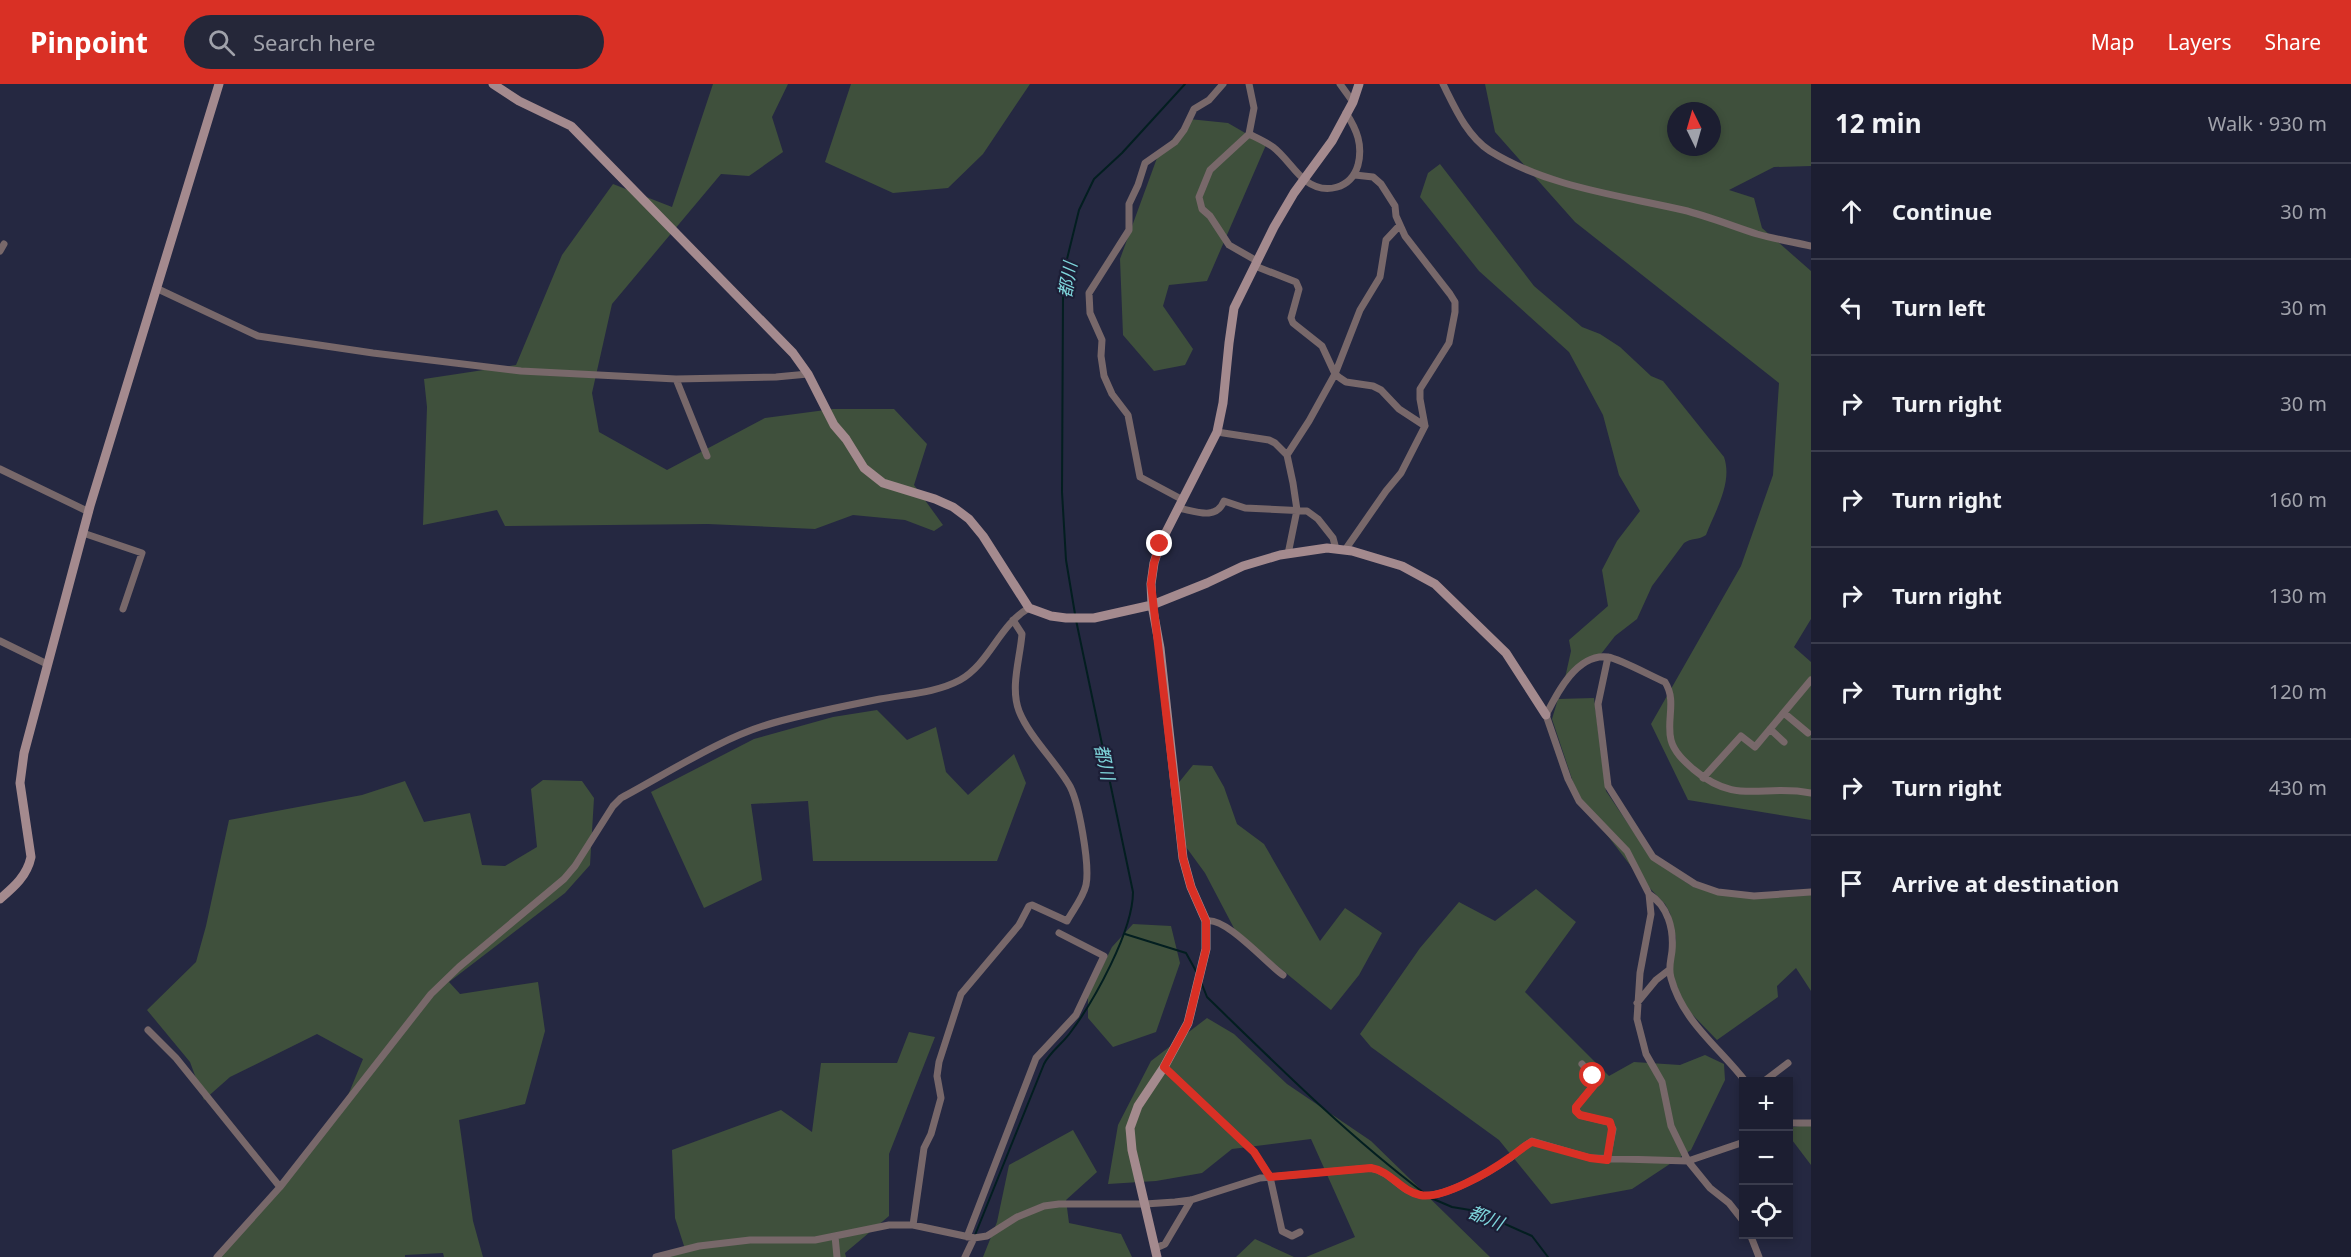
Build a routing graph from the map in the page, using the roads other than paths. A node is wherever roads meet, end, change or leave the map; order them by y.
1 (219, 84) edge
2 (493, 84) edge
3 (1222, 84) edge
4 (1249, 84) edge
5 (1340, 84) edge
6 (1359, 84) edge
7 (1443, 84) edge
8 (1353, 102) junction
9 (1346, 113) junction
10 (1249, 134) junction
11 (1355, 176) junction
12 (1305, 180) junction
13 (1400, 225) junction
14 (4, 244) dead end
15 (1811, 246) edge
16 (0, 251) edge
17 (1256, 263) junction
18 (158, 289) junction
19 (808, 374) junction
20 (1335, 374) junction
21 (676, 379) junction
22 (1425, 426) junction
23 (1217, 432) junction
24 (1287, 455) junction
25 (707, 456) dead end
26 (0, 469) edge
27 (1180, 504) junction
28 (1298, 510) junction
29 (89, 512) junction
30 (83, 533) junction
31 (1340, 550) junction
32 (1288, 554) junction
33 (1152, 605) junction
34 (1029, 608) junction
35 (123, 609) dead end
36 (1013, 620) junction
37 (0, 641) edge
38 (1608, 657) junction
39 (47, 664) junction
40 (1811, 681) edge
41 (1784, 713) junction
42 (1546, 715) junction
43 (1770, 729) junction
44 (1808, 733) dead end
45 (1785, 742) dead end
46 (1703, 778) junction
47 (1811, 793) edge
48 (1811, 892) edge
49 (1649, 894) junction
50 (0, 899) edge
51 (1206, 921) junction
52 (1059, 933) dead end
53 (1669, 970) junction
54 (1283, 975) dead end
55 (1637, 1003) junction
56 (147, 1030) dead end
57 (1788, 1063) dead end
58 (1582, 1064) dead end
59 (1164, 1067) junction
60 (1742, 1077) edge
61 (1770, 1077) edge
62 (1793, 1123) edge
63 (1811, 1123) edge
64 (1739, 1143) edge
65 (1607, 1160) junction
66 (1688, 1161) junction
67 (1270, 1177) junction
68 (280, 1187) junction
69 (1191, 1200) junction
70 (1145, 1204) junction
71 (1739, 1217) edge
72 (913, 1225) junction
73 (1300, 1232) dead end
74 (835, 1236) junction
75 (970, 1237) junction
76 (1752, 1239) edge
77 (1156, 1253) edge
78 (217, 1257) edge
79 (656, 1257) edge
80 (837, 1257) edge
81 (965, 1257) edge
82 (1759, 1257) edge

1 - 18 street
2 - 19 street
3 - 27 street
4 - 10 street
5 - 8 street
6 - 8 street
7 - 15 street
8 - 9 street
9 - 11 street
9 - 12 street
10 - 12 street
10 - 17 street
11 - 12 street
11 - 13 street
12 - 17 street
13 - 20 street
13 - 22 street
14 - 16 street
17 - 20 street
17 - 23 street
18 - 21 street
18 - 29 street
19 - 21 street
19 - 34 street
20 - 22 street
20 - 24 street
21 - 25 street
22 - 31 street
23 - 24 street
23 - 27 street
24 - 28 street
26 - 29 street
27 - 28 street
27 - 33 street
28 - 31 street
28 - 32 street
29 - 30 street
30 - 35 street
30 - 39 street
31 - 32 street
31 - 42 street
32 - 33 street
33 - 34 street
33 - 51 street
34 - 36 street
36 - 68 street
36 - 72 street
37 - 39 street
38 - 42 street
38 - 46 street
38 - 48 street
39 - 50 street
40 - 41 street
41 - 43 street
41 - 44 street
42 - 49 street
43 - 45 street
43 - 46 street
46 - 47 street
49 - 53 street
49 - 55 street
51 - 54 street
51 - 59 street
52 - 75 street
53 - 55 street
53 - 60 street
55 - 66 street
56 - 68 street
57 - 61 street
58 - 65 street
59 - 67 street
59 - 70 street
62 - 63 street
64 - 66 street
65 - 66 street
65 - 67 street
66 - 71 street
67 - 69 street
67 - 73 street
68 - 78 street
69 - 70 street
69 - 77 street
70 - 75 street
70 - 77 street
72 - 74 street
72 - 75 street
74 - 79 street
74 - 80 street
75 - 81 street
76 - 82 street

